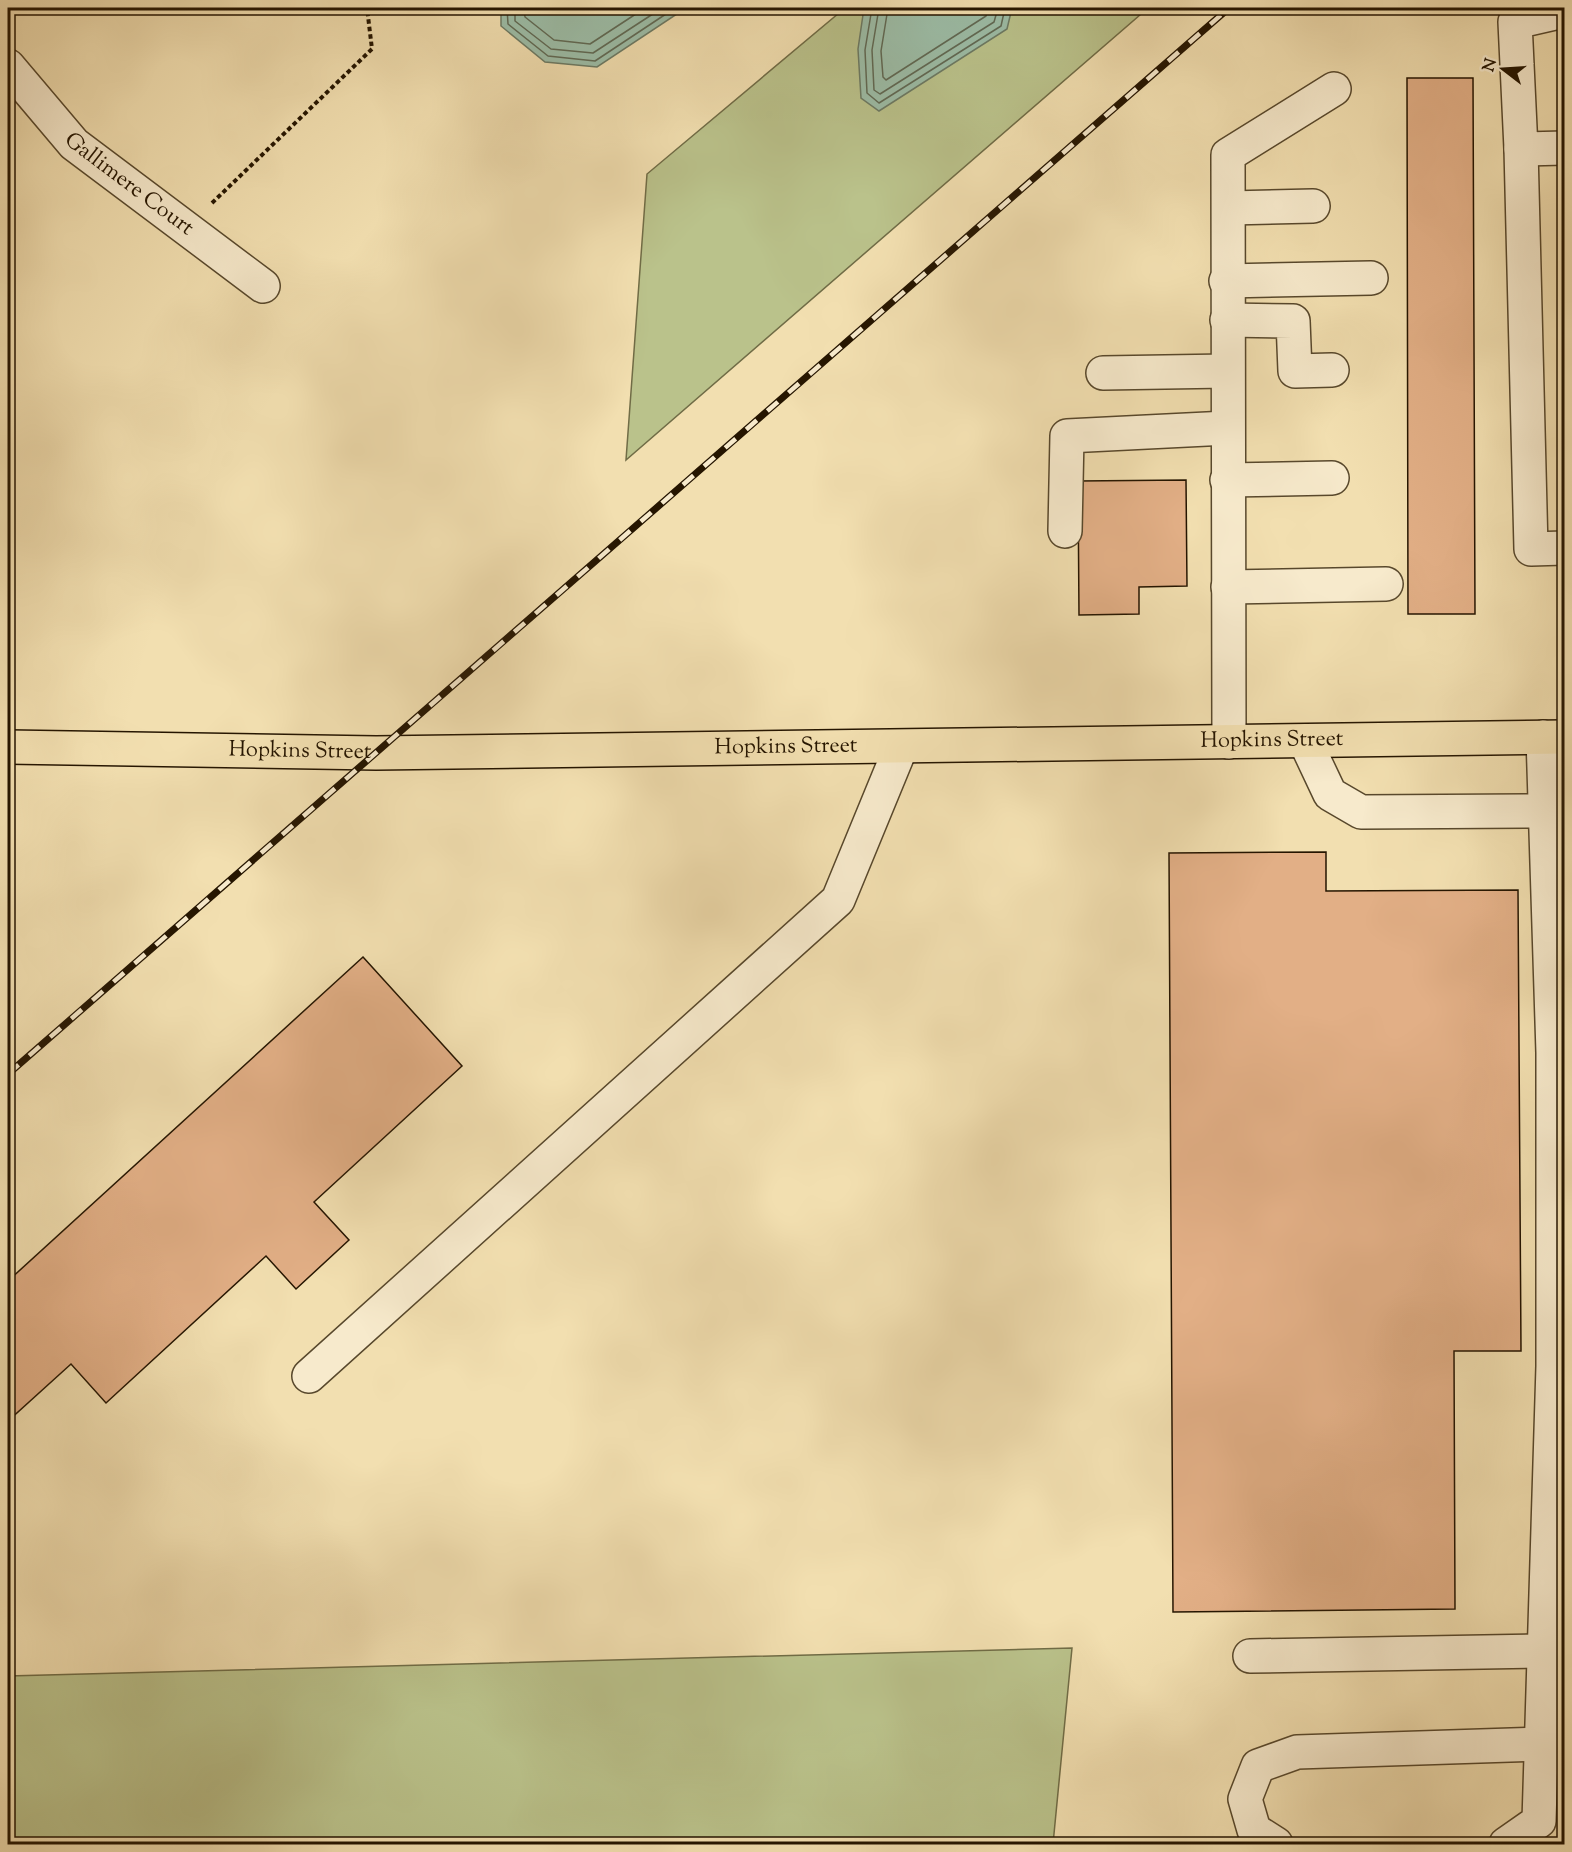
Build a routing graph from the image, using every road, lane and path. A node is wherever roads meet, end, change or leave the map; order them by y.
1 (367, 8) edge
2 (1564, 10) edge
3 (8, 66) edge
4 (1334, 89) dead end
5 (1564, 148) edge
6 (1521, 149) junction
7 (1313, 206) dead end
8 (1228, 208) junction
9 (187, 226) junction
10 (1371, 278) dead end
11 (1226, 281) junction
12 (263, 286) dead end
13 (1227, 320) junction
14 (1332, 370) dead end
15 (1227, 371) junction
16 (1103, 373) dead end
17 (1227, 428) junction
18 (1332, 478) dead end
19 (1227, 480) junction
20 (1065, 531) dead end
21 (1564, 548) edge
22 (1386, 584) dead end
23 (1228, 587) junction
24 (1554, 737) edge
25 (1305, 741) junction
26 (1229, 742) junction
27 (8, 747) edge
28 (901, 747) junction
29 (1545, 811) junction
30 (309, 1376) dead end
31 (1544, 1651) junction
32 (1250, 1656) dead end
33 (1542, 1744) junction
34 (1276, 1845) edge
35 (1506, 1845) edge

1 - 9 path
2 - 6 street
3 - 9 street, Gallimere Court
4 - 8 street
5 - 6 street
6 - 21 street
7 - 8 street
8 - 11 street
9 - 12 street, Gallimere Court
10 - 11 street
11 - 13 street
13 - 14 street
13 - 15 street
15 - 16 street
15 - 17 street
17 - 19 street
17 - 20 street
18 - 19 street
19 - 23 street
22 - 23 street
23 - 26 street
24 - 25 main road, Hopkins Street
24 - 29 street
25 - 26 main road, Hopkins Street
25 - 29 street
26 - 28 main road, Hopkins Street
27 - 28 main road, Hopkins Street
28 - 30 street
29 - 31 street
31 - 32 street
31 - 33 street
33 - 34 street
33 - 35 street

